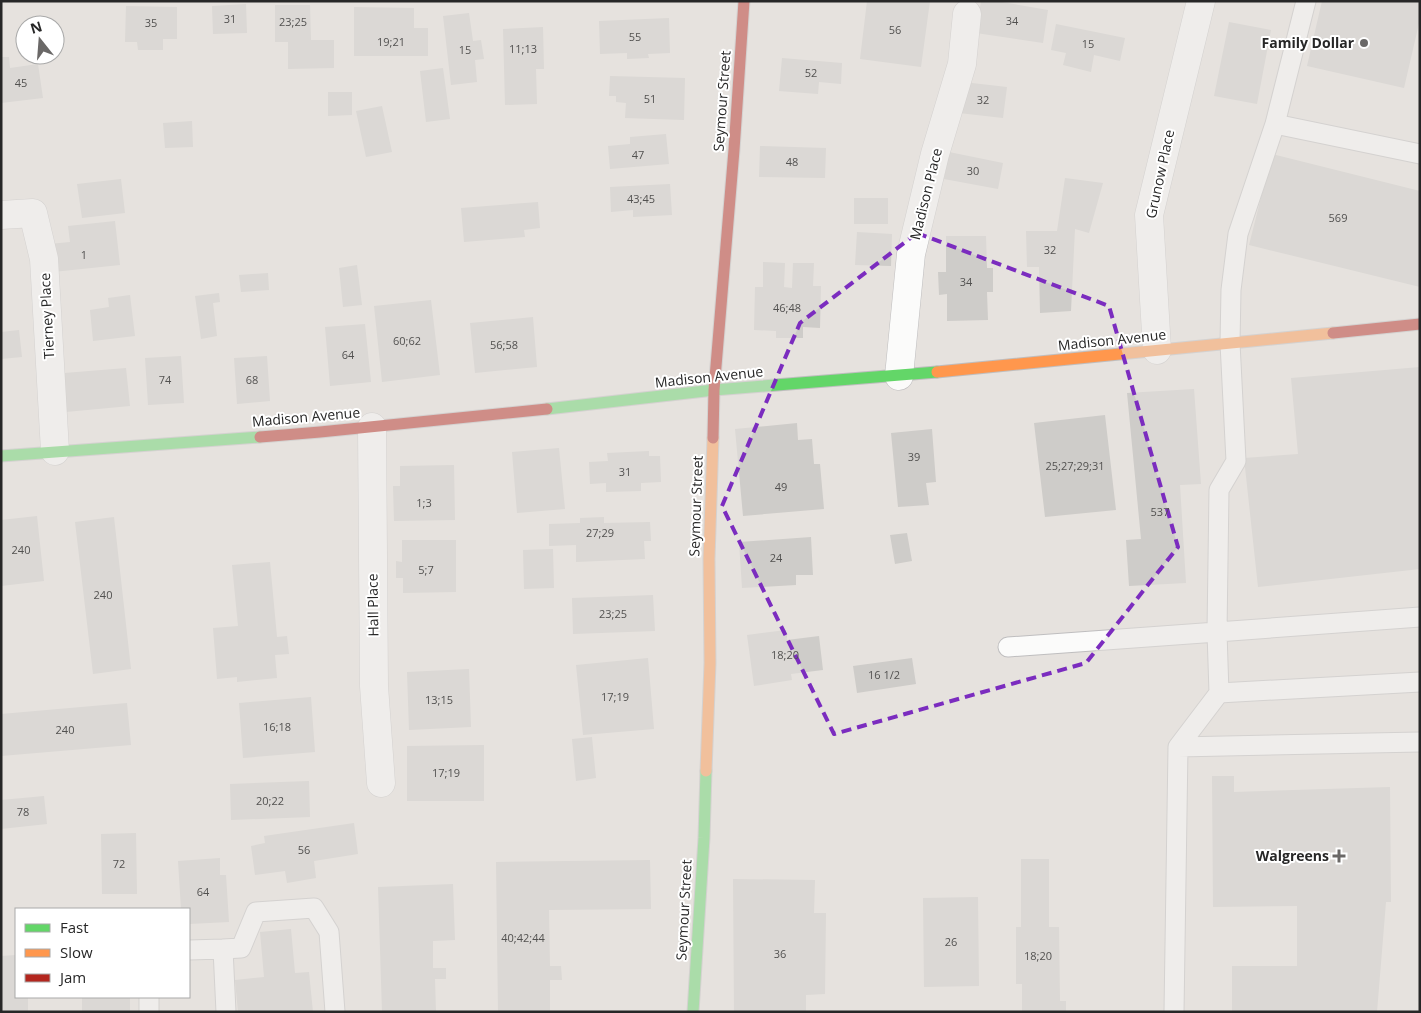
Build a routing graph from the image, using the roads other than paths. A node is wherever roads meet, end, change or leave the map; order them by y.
1 (744, 1) edge
2 (1201, 1) edge
3 (1306, 1) edge
4 (967, 14) dead end
5 (1275, 124) junction
6 (1420, 154) edge
7 (1, 215) edge
8 (1420, 324) edge
9 (1230, 343) junction
10 (1157, 350) junction
11 (899, 376) junction
12 (714, 390) junction
13 (372, 427) junction
14 (55, 451) junction
15 (1, 456) edge
16 (1420, 617) edge
17 (1217, 632) junction
18 (1008, 647) dead end
19 (1420, 682) edge
20 (1219, 692) junction
21 (1420, 742) edge
22 (1178, 747) junction
23 (380, 783) dead end
24 (223, 949) junction
25 (190, 950) edge
26 (149, 998) edge
27 (150, 1012) edge
28 (226, 1012) edge
29 (335, 1012) edge
30 (694, 1012) edge
31 (1174, 1012) edge

1 - 12 street, Seymour Street
2 - 10 street, Grunow Place
3 - 5 lane
4 - 11 street, Madison Place
5 - 6 lane
5 - 9 lane
7 - 14 street, Tierney Place
8 - 9 street, Madison Avenue
9 - 10 street, Madison Avenue
9 - 17 lane
10 - 11 street, Madison Avenue
11 - 12 street, Madison Avenue
12 - 13 street, Madison Avenue
12 - 30 street, Seymour Street
13 - 14 street, Madison Avenue
13 - 23 street, Hall Place
14 - 15 street, Madison Avenue
16 - 17 lane
17 - 18 lane
17 - 20 lane
19 - 20 lane
20 - 22 lane
21 - 22 lane
22 - 31 lane
24 - 25 lane
24 - 28 lane
24 - 29 lane
26 - 27 lane

